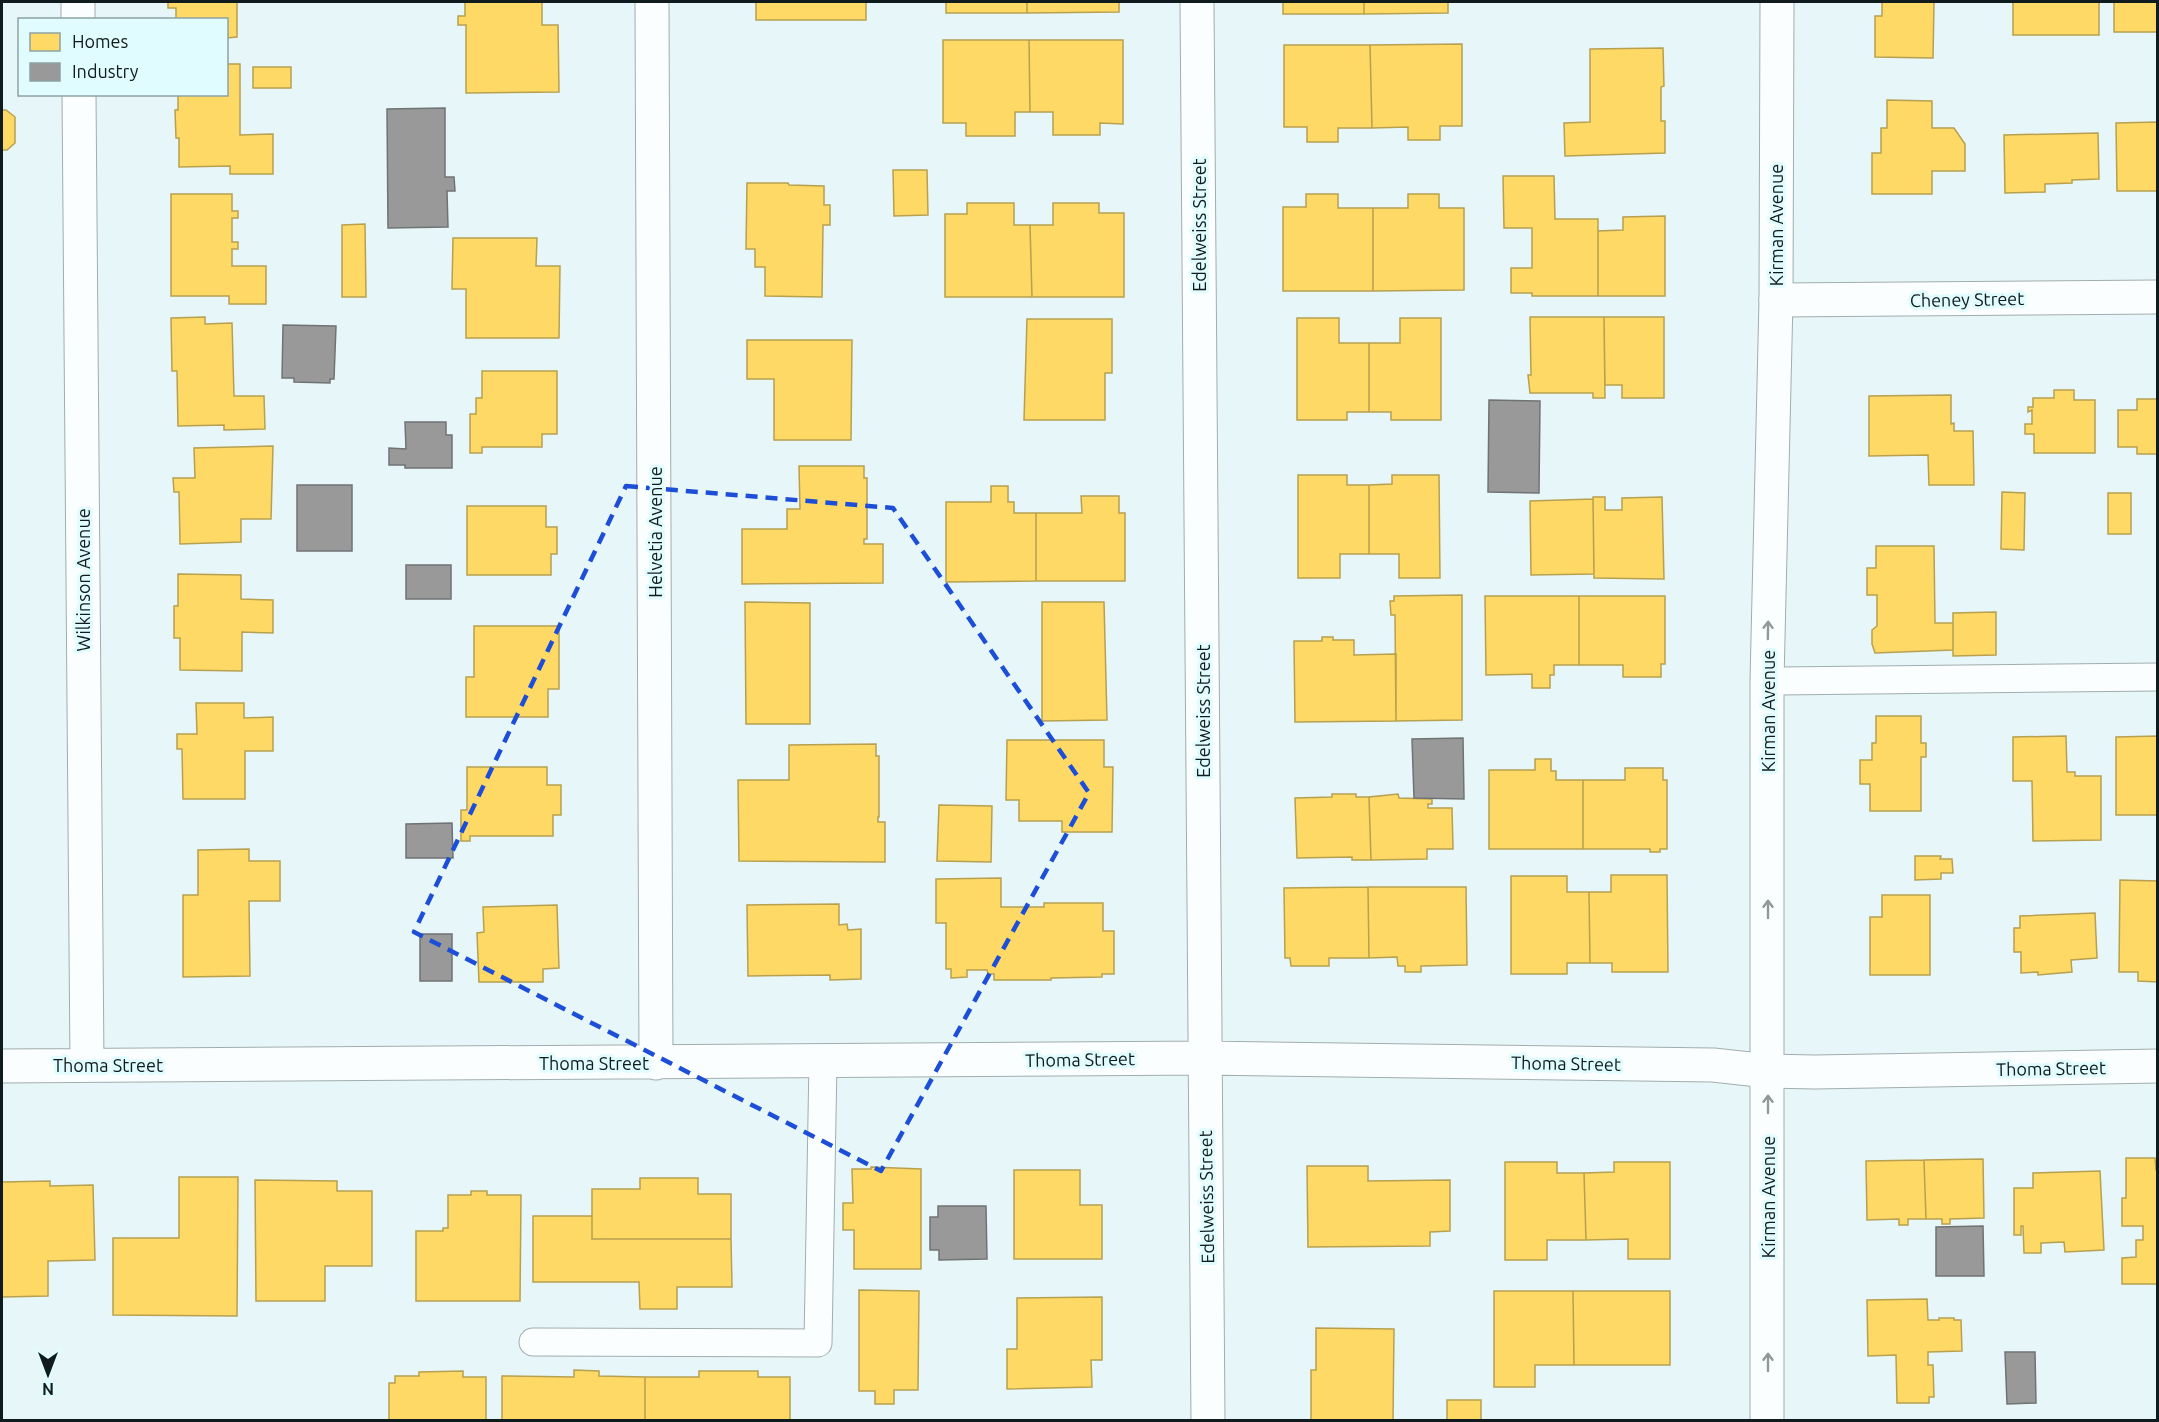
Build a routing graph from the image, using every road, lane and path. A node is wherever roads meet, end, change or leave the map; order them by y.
1 (78, 2) edge
2 (652, 2) edge
3 (1197, 2) edge
4 (1777, 2) edge
5 (78, 18) edge
6 (79, 96) edge
7 (2157, 297) edge
8 (1776, 300) junction
9 (2157, 677) edge
10 (1767, 681) junction
11 (1206, 1058) junction
12 (823, 1061) junction
13 (656, 1063) junction
14 (87, 1065) junction
15 (2, 1066) edge
16 (2157, 1066) edge
17 (1768, 1071) junction
18 (533, 1342) dead end
19 (1208, 1420) edge
20 (1767, 1420) edge

1 - 5 street
2 - 13 street, Helvetia Avenue
3 - 11 street, Edelweiss Street
4 - 8 street, Kirman Avenue
6 - 14 street, Wilkinson Avenue
7 - 8 street, Cheney Street
10 -> 8 street, Kirman Avenue
9 - 10 lane
17 -> 10 street, Kirman Avenue
11 - 12 street, Thoma Street
11 - 17 street, Thoma Street
11 - 19 street, Edelweiss Street
12 - 13 street, Thoma Street
12 - 18 lane
13 - 14 street, Thoma Street
14 - 15 street, Thoma Street
16 - 17 street, Thoma Street
20 -> 17 street, Kirman Avenue

